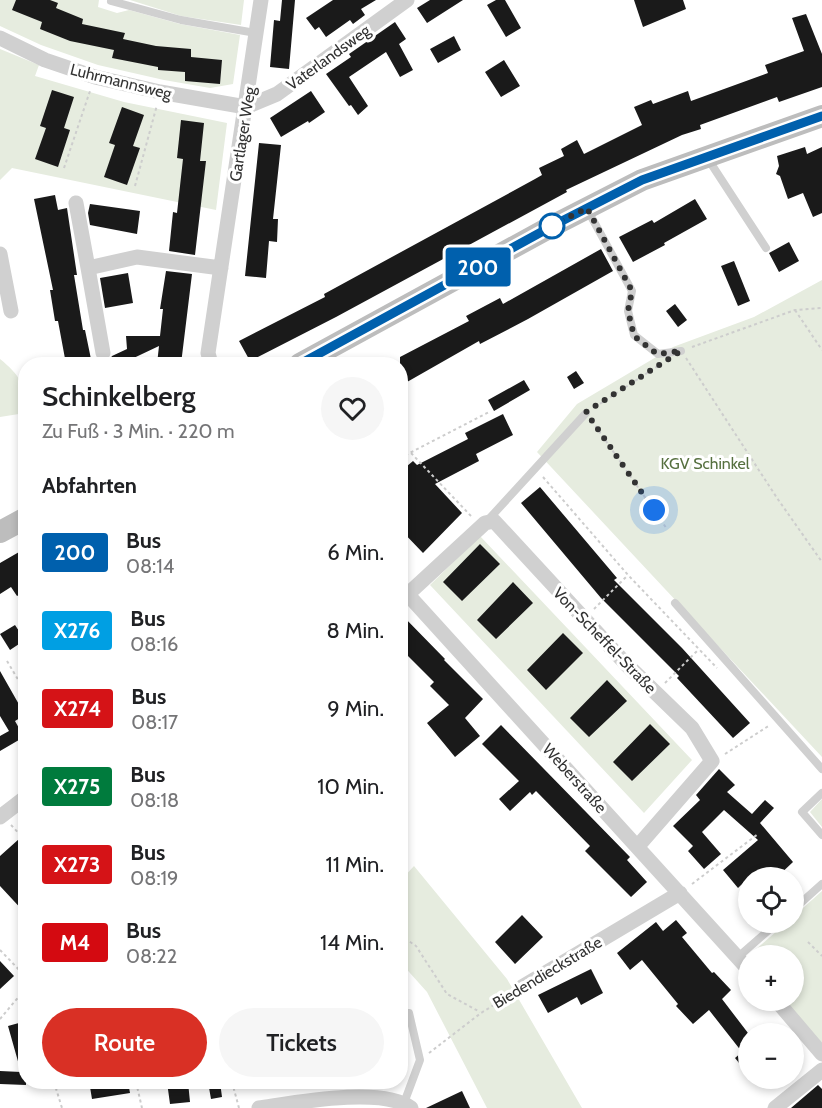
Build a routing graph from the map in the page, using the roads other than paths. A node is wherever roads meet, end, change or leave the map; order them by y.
1 (261, 0) edge
2 (407, 0) edge
3 (111, 1) edge
4 (257, 33) junction
5 (0, 39) edge
6 (246, 107) junction
7 (822, 116) edge
8 (707, 158) junction
9 (76, 203) dead end
10 (587, 208) junction
11 (766, 248) dead end
12 (0, 254) edge
13 (88, 268) junction
14 (221, 268) junction
15 (11, 311) dead end
16 (681, 351) road end
17 (103, 353) dead end
18 (209, 357) edge
19 (313, 357) edge
20 (586, 412) road end
21 (18, 523) edge
22 (483, 525) junction
23 (0, 532) edge
24 (408, 587) edge
25 (408, 594) edge
26 (675, 603) dead end
27 (822, 769) edge
28 (822, 793) edge
29 (18, 803) edge
30 (1, 817) edge
31 (822, 835) edge
32 (638, 846) junction
33 (822, 884) edge
34 (680, 892) junction
35 (804, 900) edge
36 (765, 933) edge
37 (752, 945) edge
38 (738, 957) edge
39 (522, 987) road end
40 (785, 1011) edge
41 (409, 1013) dead end
42 (822, 1054) edge
43 (822, 1070) edge
44 (408, 1106) edge
45 (259, 1108) edge
46 (775, 1108) edge

1 - 4 street, Gartlager Weg
2 - 6 street, Vaterlandsweg
3 - 4 lane
4 - 6 street, Gartlager Weg
5 - 6 street, Luhrmannsweg
6 - 14 street, Gartlager Weg
7 - 8 main road
8 - 10 main road
8 - 11 lane
9 - 13 street
10 - 16 lane
10 - 19 main road
12 - 15 street
13 - 14 street
13 - 17 street
14 - 18 street, Gartlager Weg
20 - 22 lane
21 - 23 main road
22 - 24 street
22 - 32 street, Von-Scheffel-Straße
25 - 32 street, Weberstraße
26 - 27 lane
28 - 31 lane
29 - 30 street
32 - 34 street, Weberstraße
33 - 35 lane
34 - 38 street, Weberstraße
34 - 39 street, Biedendieckstraße
36 - 37 lane
40 - 42 street
41 - 44 lane
43 - 46 street
44 - 45 street

